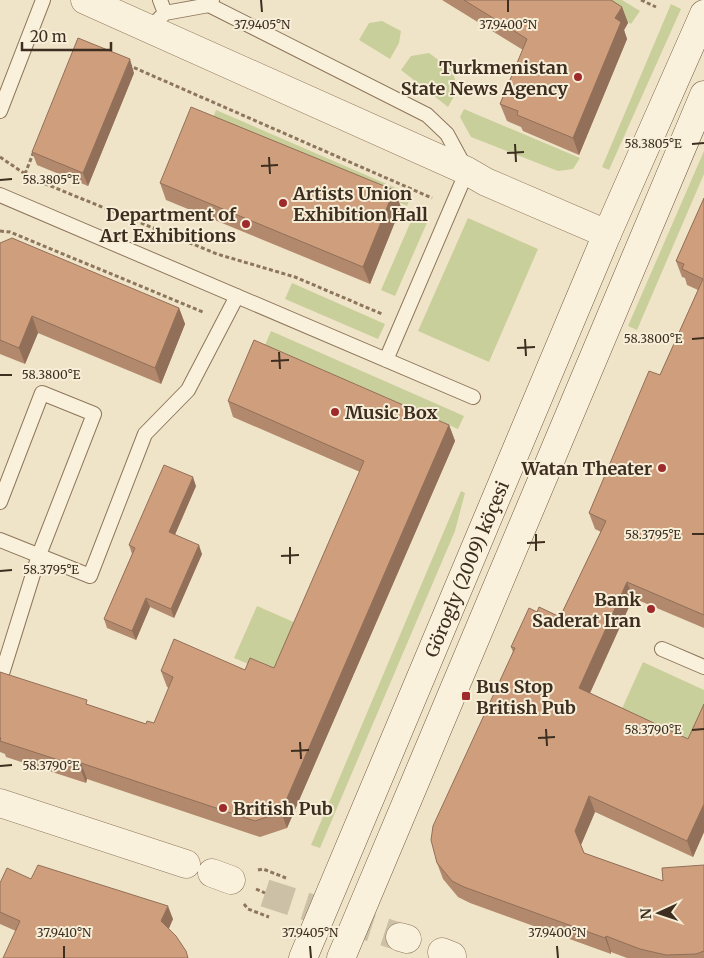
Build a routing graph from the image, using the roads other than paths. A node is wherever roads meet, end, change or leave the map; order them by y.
1 (43, 0) edge
2 (85, 0) edge
3 (210, 3) edge
4 (159, 14) edge
5 (704, 14) edge
6 (704, 95) edge
7 (0, 111) edge
8 (467, 171) junction
9 (0, 195) edge
10 (607, 234) junction
11 (238, 296) junction
12 (386, 360) junction
13 (473, 397) dead end
14 (0, 502) edge
15 (0, 540) edge
16 (39, 555) junction
17 (662, 649) dead end
18 (704, 667) edge
19 (0, 680) edge
20 (0, 803) edge
21 (186, 864) dead end
22 (303, 958) edge
23 (341, 958) edge

1 - 7 lane
2 - 4 street
3 - 4 lane
3 - 8 lane
4 - 8 street
5 - 10 street, Görogly (2009) köçesi
6 - 23 street, Görogly (2009) köçesi
8 - 10 street
8 - 12 lane
9 - 11 lane
10 - 22 street, Görogly (2009) köçesi
11 - 12 lane
11 - 16 lane
12 - 13 lane
14 - 16 lane
15 - 16 lane
16 - 19 lane
17 - 18 lane
20 - 21 street

